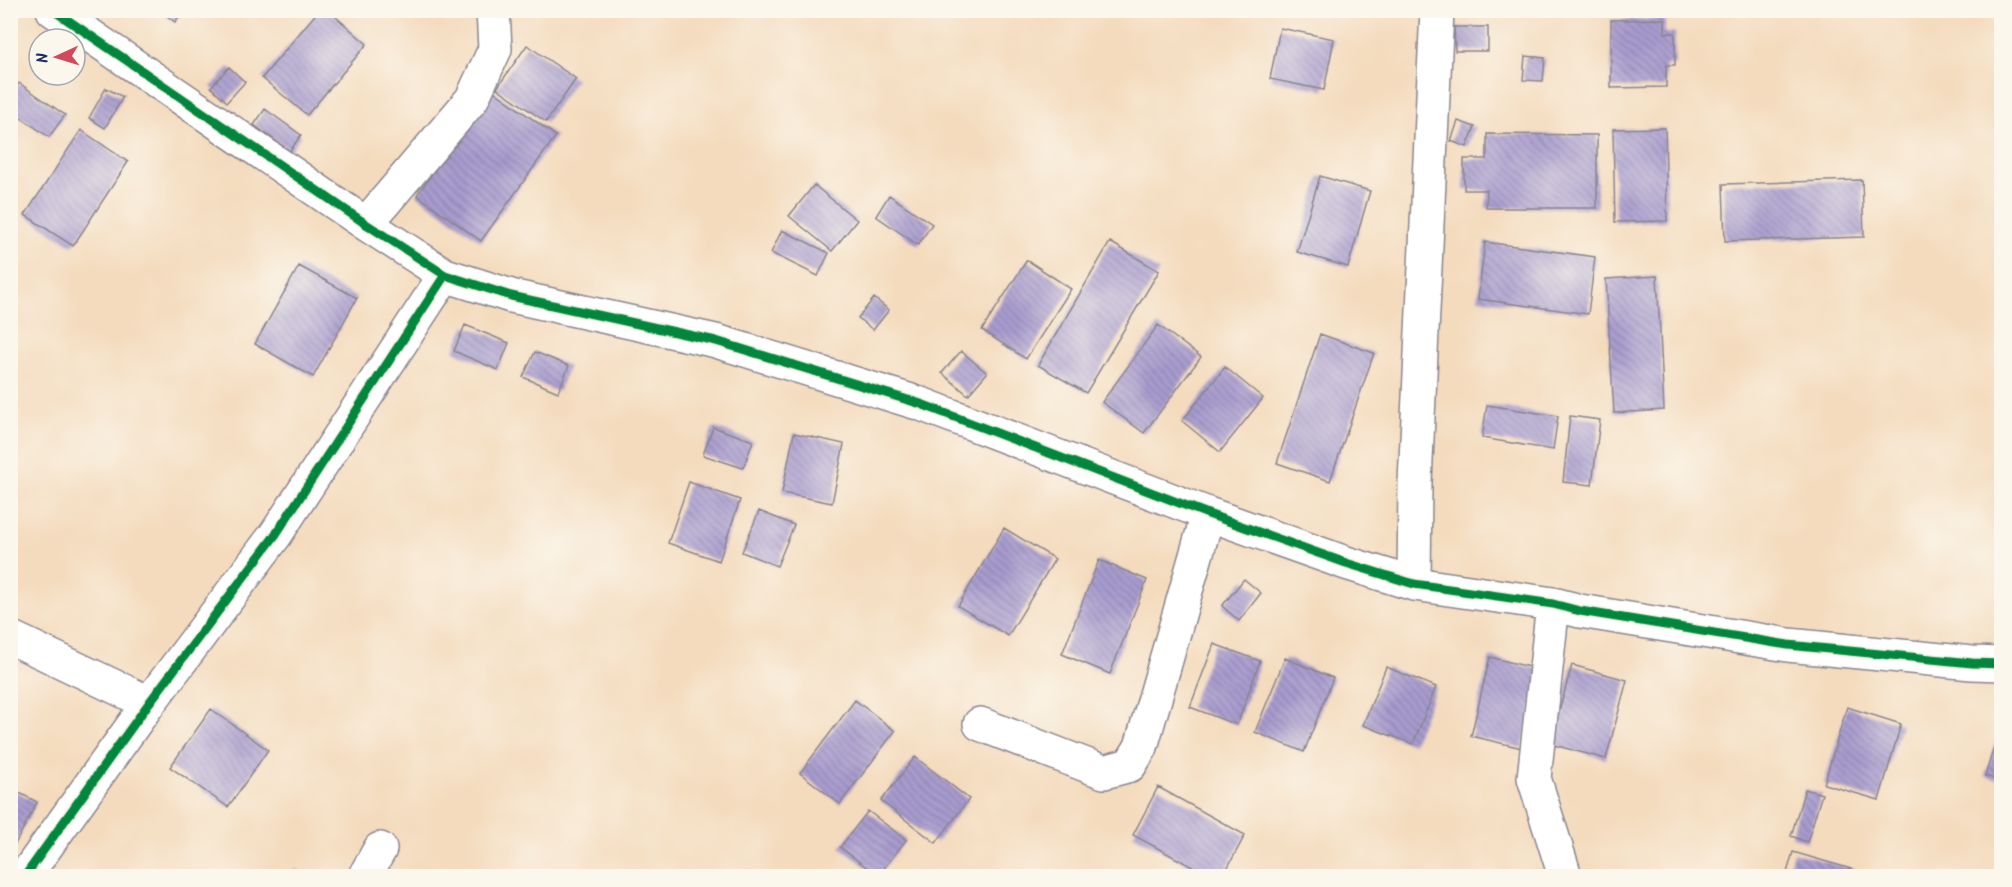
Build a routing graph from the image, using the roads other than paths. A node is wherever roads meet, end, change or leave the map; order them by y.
1 (53, 10) edge
2 (493, 10) edge
3 (1437, 10) edge
4 (366, 224) junction
5 (445, 275) junction
6 (1208, 514) junction
7 (1414, 584) junction
8 (1553, 604) junction
9 (10, 638) edge
10 (2001, 664) edge
11 (149, 703) junction
12 (980, 724) dead end
13 (25, 876) edge
14 (1565, 876) edge

1 - 4 street
2 - 4 street
3 - 7 street
4 - 5 street
5 - 6 street
5 - 11 street
6 - 7 street
6 - 12 street
7 - 8 street
8 - 10 street
8 - 14 street
9 - 11 street
11 - 13 street

